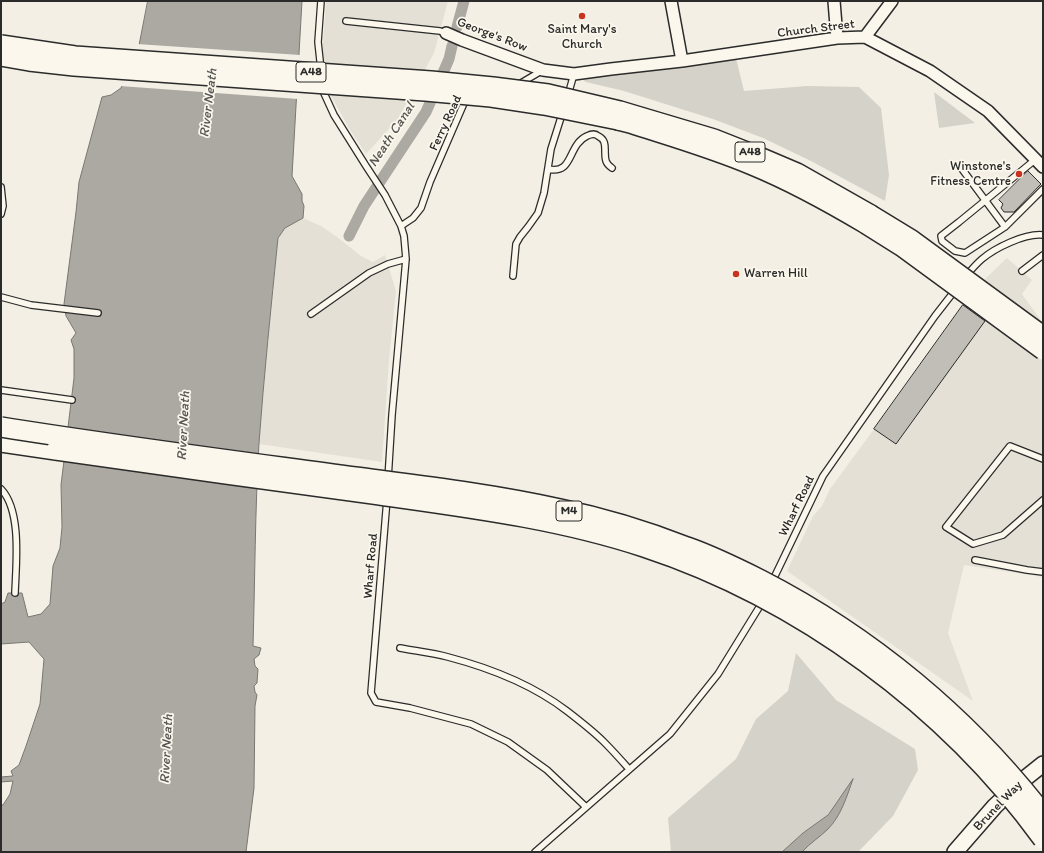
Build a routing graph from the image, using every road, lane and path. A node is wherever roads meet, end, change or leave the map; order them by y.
1 (321, 1) edge
2 (671, 1) edge
3 (834, 1) edge
4 (892, 1) edge
5 (346, 21) dead end
6 (446, 33) joint
7 (865, 37) junction
8 (837, 38) junction
9 (1, 44) edge
10 (1, 57) edge
11 (682, 61) junction
12 (543, 70) junction
13 (574, 74) junction
14 (619, 116) junction
15 (1039, 163) edge
16 (612, 168) dead end
17 (548, 169) junction
18 (962, 169) dead end
19 (1, 187) edge
20 (1043, 189) edge
21 (986, 200) junction
22 (1, 214) edge
23 (869, 220) junction
24 (402, 226) junction
25 (1005, 228) junction
26 (1043, 235) edge
27 (1043, 254) edge
28 (406, 259) junction
29 (1022, 271) dead end
30 (513, 276) dead end
31 (1, 297) edge
32 (98, 313) dead end
33 (310, 314) dead end
34 (1043, 335) edge
35 (1043, 351) edge
36 (1, 390) edge
37 (72, 400) dead end
38 (1, 428) edge
39 (1, 443) edge
40 (1043, 459) edge
41 (1, 489) edge
42 (1043, 500) edge
43 (976, 560) dead end
44 (1043, 572) edge
45 (15, 594) dead end
46 (400, 648) dead end
47 (1043, 764) edge
48 (629, 769) junction
49 (586, 807) junction
50 (1043, 814) edge
51 (1043, 839) edge
52 (535, 852) edge
53 (956, 852) edge

1 - 24 lane, Wharf Road
2 - 11 street
3 - 8 street
4 - 7 street
5 - 6 lane
6 - 12 street, George's Row
7 - 8 street, Church Street
7 - 15 street, Church Street
8 - 11 street, Church Street
9 - 14 main road, A48, bridge
10 - 14 main road, A48, bridge
11 - 13 street, Church Street
12 - 13 street, George's Row
12 - 24 lane, Ferry Road
13 - 17 lane
14 - 23 main road, A48
15 - 21 lane
16 - 17 lane
17 - 30 lane
18 - 21 lane
19 - 22 lane
20 - 25 lane
21 - 25 lane
21 - 25 lane
23 - 34 main road, A48, bridge
23 - 35 main road, A48, bridge
24 - 28 lane, Wharf Road
26 - 48 lane, Wharf Road
27 - 29 lane
28 - 33 lane
28 - 49 lane, Wharf Road
31 - 32 lane
36 - 37 lane
38 - 50 highway, M4, bridge
39 - 51 highway, M4, bridge
40 - 42 lane
41 - 45 lane
43 - 44 lane
46 - 48 lane
47 - 53 street, Brunel Way
48 - 49 lane, Wharf Road
49 - 52 lane, Wharf Road

